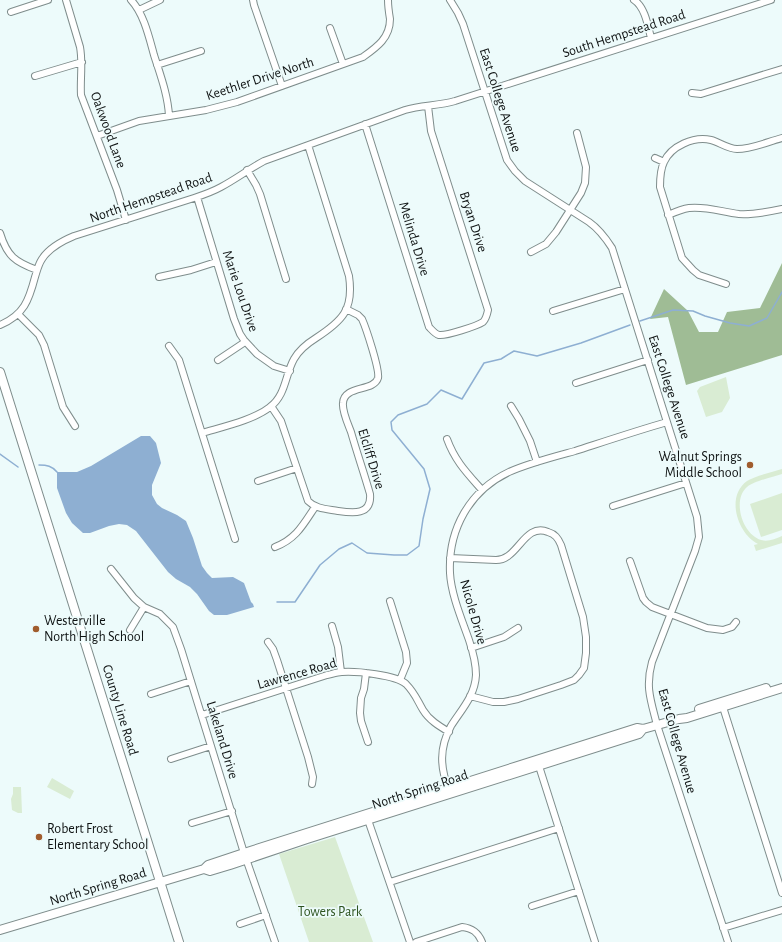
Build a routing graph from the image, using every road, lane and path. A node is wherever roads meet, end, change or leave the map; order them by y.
1 (48, 0) edge
2 (66, 0) edge
3 (131, 0) edge
4 (160, 0) edge
5 (253, 0) edge
6 (388, 0) edge
7 (452, 0) edge
8 (634, 0) edge
9 (771, 0) edge
10 (139, 10) junction
11 (11, 12) dead end
12 (330, 28) dead end
13 (651, 38) junction
14 (201, 51) dead end
15 (82, 62) junction
16 (343, 64) junction
17 (157, 65) junction
18 (782, 69) edge
19 (35, 76) dead end
20 (282, 86) junction
21 (485, 91) junction
22 (692, 93) dead end
23 (428, 106) junction
24 (170, 116) junction
25 (365, 124) junction
26 (576, 133) dead end
27 (97, 136) junction
28 (782, 138) edge
29 (308, 145) junction
30 (655, 158) dead end
31 (664, 162) junction
32 (247, 170) junction
33 (197, 197) junction
34 (782, 209) edge
35 (570, 210) junction
36 (668, 215) junction
37 (126, 220) junction
38 (0, 233) edge
39 (531, 252) dead end
40 (216, 262) junction
41 (37, 270) junction
42 (159, 277) dead end
43 (286, 279) dead end
44 (726, 284) dead end
45 (625, 289) junction
46 (346, 309) junction
47 (553, 311) dead end
48 (18, 314) junction
49 (0, 325) edge
50 (461, 330) joint
51 (245, 342) junction
52 (169, 346) dead end
53 (218, 360) dead end
54 (648, 360) junction
55 (290, 371) junction
56 (0, 372) edge
57 (576, 383) dead end
58 (271, 406) junction
59 (511, 406) dead end
60 (667, 422) junction
61 (75, 426) dead end
62 (202, 433) junction
63 (447, 439) dead end
64 (537, 462) junction
65 (297, 468) junction
66 (258, 481) dead end
67 (686, 482) junction
68 (482, 490) junction
69 (613, 506) dead end
70 (315, 507) junction
71 (235, 538) dead end
72 (276, 547) dead end
73 (450, 558) junction
74 (630, 561) dead end
75 (111, 569) dead end
76 (390, 601) dead end
77 (144, 607) junction
78 (671, 614) junction
79 (736, 622) dead end
80 (332, 626) dead end
81 (518, 628) dead end
82 (130, 630) dead end
83 (268, 642) dead end
84 (471, 648) junction
85 (341, 672) junction
86 (366, 674) junction
87 (400, 680) junction
88 (191, 681) junction
89 (782, 682) edge
90 (286, 688) junction
91 (782, 688) edge
92 (151, 694) dead end
93 (470, 696) junction
94 (722, 704) junction
95 (202, 715) junction
96 (657, 725) junction
97 (449, 732) junction
98 (368, 742) dead end
99 (211, 746) junction
100 (171, 759) dead end
101 (538, 763) junction
102 (312, 784) dead end
103 (449, 791) junction
104 (232, 811) junction
105 (367, 818) junction
106 (192, 823) dead end
107 (559, 828) junction
108 (245, 856) junction
109 (160, 882) junction
110 (390, 882) junction
111 (579, 891) junction
112 (782, 894) edge
113 (532, 906) dead end
114 (782, 910) edge
115 (266, 915) junction
116 (240, 924) dead end
117 (723, 928) junction
118 (0, 930) edge
119 (179, 942) edge
120 (275, 942) edge
121 (410, 942) edge
122 (416, 942) edge
123 (482, 942) edge
124 (595, 942) edge
125 (728, 942) edge

1 - 11 street
2 - 15 street, Oakwood Lane
3 - 10 street
4 - 10 street
5 - 20 street
6 - 16 street, Keethler Drive North
7 - 21 street, East College Avenue
8 - 13 street
9 - 13 street, South Hempstead Road
10 - 17 street
12 - 16 street
13 - 21 street, South Hempstead Road
14 - 17 street
15 - 19 street
15 - 27 street, Oakwood Lane
16 - 20 street, Keethler Drive North
17 - 24 street
18 - 22 street
20 - 24 street, Keethler Drive North
21 - 23 street, North Hempstead Road
21 - 35 street, East College Avenue
23 - 25 street, North Hempstead Road
23 - 50 street, Bryan Drive
24 - 27 street, Keethler Drive North
25 - 29 street, North Hempstead Road
25 - 50 street, Melinda Drive
26 - 35 street
27 - 37 street, Oakwood Lane
28 - 31 street
29 - 32 street, North Hempstead Road
29 - 46 street
30 - 31 street
31 - 36 street
32 - 33 street, North Hempstead Road
32 - 43 street
33 - 37 street, North Hempstead Road
33 - 40 street, Marie Lou Drive
34 - 36 street
35 - 39 street
35 - 45 street, East College Avenue
36 - 44 street
37 - 41 street, North Hempstead Road
38 - 41 street
40 - 42 street
40 - 51 street, Marie Lou Drive
41 - 48 street, North Hempstead Road
45 - 47 street
45 - 54 street, East College Avenue
46 - 55 street
46 - 70 street, Elcliff Drive
48 - 49 street, North Hempstead Road
48 - 61 street
51 - 53 street
51 - 55 street, Marie Lou Drive
52 - 62 street
54 - 57 street
54 - 60 street, East College Avenue
55 - 58 street
56 - 109 main road, County Line Road
58 - 62 street
58 - 65 street
59 - 64 street
60 - 64 street, Nicole Drive
60 - 67 street, East College Avenue
62 - 71 street
63 - 68 street
64 - 68 street, Nicole Drive
65 - 66 street
65 - 70 street
67 - 69 street
67 - 78 street, East College Avenue
68 - 73 street, Nicole Drive
70 - 72 street
73 - 84 street, Nicole Drive
73 - 93 street
74 - 78 street
75 - 77 street, Lakeland Drive
76 - 87 street
77 - 82 street
77 - 88 street, Lakeland Drive
78 - 79 street
78 - 96 street, East College Avenue
80 - 85 street
81 - 84 street
83 - 90 street
84 - 93 street, Nicole Drive
85 - 86 street, Lawrence Road
85 - 90 street, Lawrence Road
86 - 87 street, Lawrence Road
86 - 98 street
87 - 97 street
88 - 92 street
88 - 95 street, Lakeland Drive
89 - 94 main road
90 - 95 street, Lawrence Road
90 - 102 street
91 - 94 main road
93 - 97 street, Nicole Drive
94 - 96 main road, North Spring Road
94 - 112 street
95 - 99 street, Lakeland Drive
96 - 101 main road, North Spring Road
96 - 117 street, East College Avenue
97 - 103 street, Nicole Drive
99 - 100 street
99 - 104 street, Lakeland Drive
101 - 103 main road, North Spring Road
101 - 107 street
103 - 105 main road, North Spring Road
104 - 106 street
104 - 108 street, Lakeland Drive
105 - 108 main road, North Spring Road
105 - 110 street
107 - 110 street
107 - 111 street
108 - 109 main road, North Spring Road
108 - 115 street, Lakeland Drive
109 - 118 main road, North Spring Road
109 - 119 main road, County Line Road
110 - 121 street
111 - 113 street
111 - 124 street
114 - 117 street
115 - 116 street
115 - 120 street, Lakeland Drive
117 - 125 street, East College Avenue
122 - 123 street

